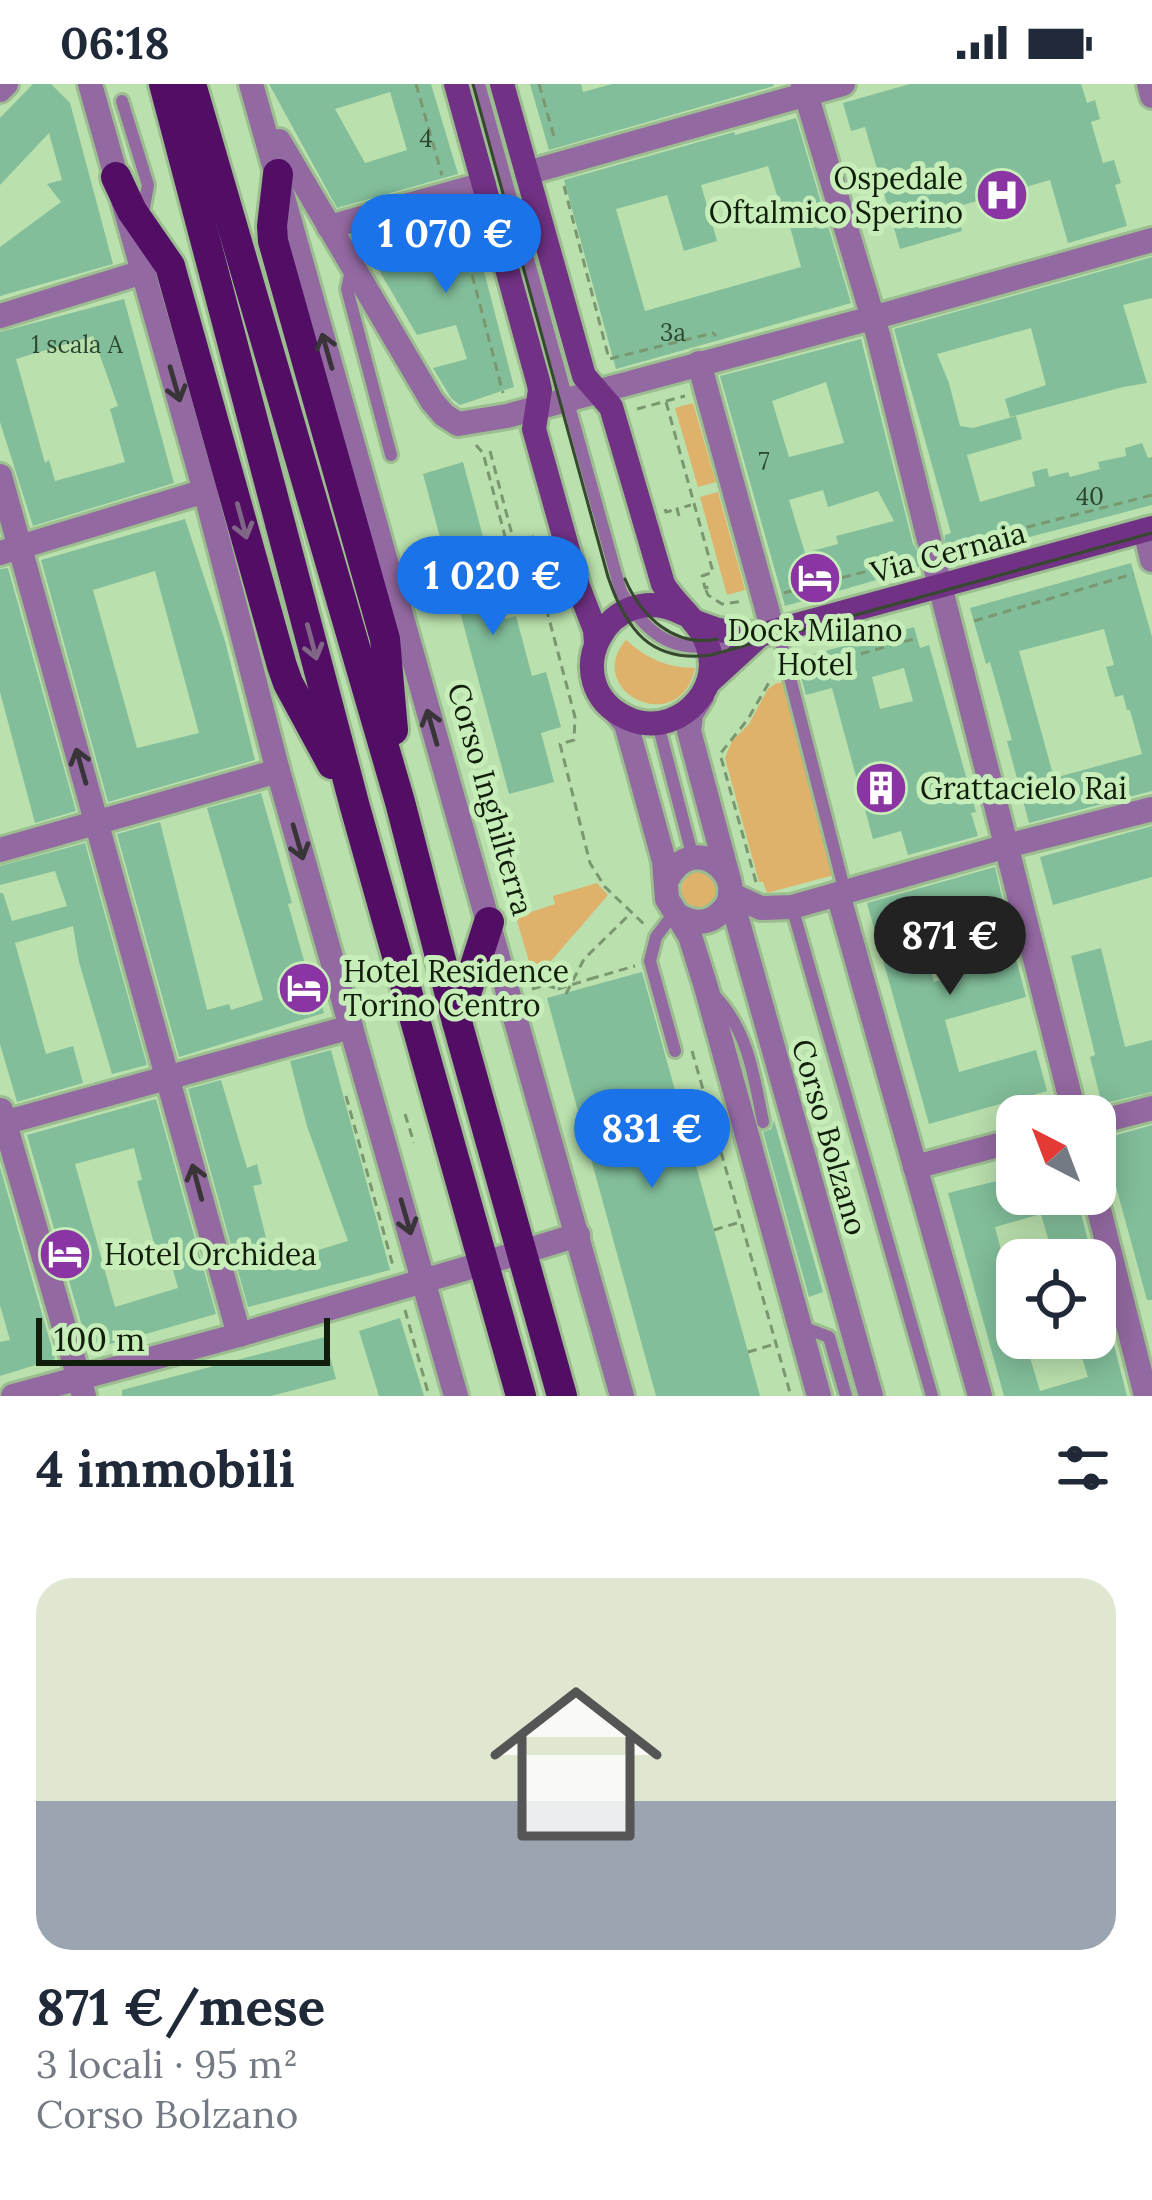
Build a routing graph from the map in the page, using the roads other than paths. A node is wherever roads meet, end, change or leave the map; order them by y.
1 (90, 84) edge
2 (164, 84) edge
3 (191, 84) edge
4 (456, 84) edge
5 (478, 84) edge
6 (502, 84) edge
7 (843, 84) edge
8 (1149, 84) edge
9 (805, 89) edge
10 (254, 93) edge
11 (1152, 96) edge
12 (122, 100) dead end
13 (278, 173) junction
14 (526, 173) junction
15 (116, 178) junction
16 (484, 184) junction
17 (140, 225) junction
18 (328, 227) junction
19 (1152, 240) edge
20 (352, 266) junction
21 (143, 272) junction
22 (0, 316) edge
23 (872, 318) junction
24 (710, 360) junction
25 (596, 391) junction
26 (566, 399) junction
27 (538, 407) junction
28 (392, 455) dead end
29 (0, 476) edge
30 (205, 491) junction
31 (1149, 529) edge
32 (10, 550) edge
33 (1143, 567) edge
34 (617, 578) junction
35 (941, 586) junction
36 (641, 606) junction
37 (688, 617) junction
38 (770, 632) junction
39 (599, 636) junction
40 (708, 646) junction
41 (706, 689) junction
42 (616, 712) junction
43 (658, 724) junction
44 (278, 771) junction
45 (400, 802) junction
46 (356, 807) junction
47 (1152, 809) edge
48 (97, 822) junction
49 (1006, 846) junction
50 (0, 850) edge
51 (693, 858) junction
52 (667, 882) junction
53 (730, 887) junction
54 (841, 893) junction
55 (792, 908) junction
56 (677, 914) junction
57 (489, 922) junction
58 (706, 987) junction
59 (458, 1022) junction
60 (351, 1027) junction
61 (675, 1051) dead end
62 (168, 1078) junction
63 (1070, 1095) edge
64 (1152, 1108) edge
65 (1116, 1117) edge
66 (1, 1118) edge
67 (763, 1122) dead end
68 (996, 1146) edge
69 (914, 1167) junction
70 (1100, 1215) edge
71 (578, 1235) junction
72 (522, 1252) junction
73 (484, 1262) junction
74 (424, 1282) junction
75 (799, 1326) junction
76 (239, 1335) junction
77 (81, 1387) edge
78 (13, 1396) edge
79 (456, 1396) edge
80 (521, 1396) edge
81 (562, 1396) edge
82 (622, 1396) edge
83 (819, 1396) edge
84 (846, 1396) edge
85 (871, 1396) edge
86 (932, 1396) edge
87 (980, 1396) edge
88 (1146, 1396) edge

1 - 15 street
2 -> 46 main road
3 - 45 main road
4 - 16 main road
5 - 26 lane
6 - 14 main road
7 - 9 street
8 - 11 street
9 - 14 street
9 - 23 street
10 - 13 street, Corso Inghilterra
10 - 18 street
12 - 17 lane
13 - 45 main road
57 -> 13 street, Corso Inghilterra
14 - 25 main road
15 - 17 main road
15 - 21 street
16 - 18 street
16 - 27 main road
17 -> 46 main road
18 - 20 street
19 - 23 street
20 - 27 street
20 - 28 lane
21 - 22 street
21 -> 30 street
23 - 24 street
23 - 35 street
24 - 25 street
24 - 38 street
25 - 26 street
25 - 37 main road
26 - 27 street
26 - 34 lane
27 - 39 main road
29 - 32 street
30 - 32 street
30 - 44 street
31 - 33 street
31 - 35 main road, Via Cernaia
48 -> 32 street
34 - 36 lane
34 - 39 lane
35 - 38 main road, Via Cernaia
35 - 49 street
36 - 37 main road, Via Cernaia
36 - 39 main road
36 - 40 lane
37 - 38 main road, Via Cernaia
37 - 40 main road
38 - 40 lane
38 - 41 main road, Via Cernaia
38 - 54 lane
39 - 42 main road
40 - 41 main road
41 - 43 main road, Via Cernaia
41 - 53 street, Corso Bolzano
42 - 43 main road
42 - 52 street
43 - 51 lane
44 - 48 street
44 -> 60 street
45 - 59 main road
46 - 73 main road
47 - 49 street
48 - 50 street
48 - 62 street
49 - 54 street
49 - 63 street
51 - 52 street
51 - 53 street
52 - 56 street
53 - 55 street
53 - 56 street
53 - 85 street, Corso Bolzano
54 - 55 street
54 - 69 street
55 - 86 lane
56 - 58 street
56 - 61 lane
57 - 59 main road
57 - 71 street, Corso Inghilterra
58 - 67 lane
58 - 75 street
59 - 72 main road
60 - 62 street
60 -> 74 street
62 - 66 street
76 -> 62 street
64 - 65 street
66 - 77 street
68 - 69 street
69 - 87 street
70 - 88 street
71 - 72 street
71 - 82 street, Corso Inghilterra
72 - 73 street
72 - 81 main road
73 - 74 street
73 - 80 main road
74 - 76 street
74 - 79 street
75 - 83 street
75 - 84 lane
76 - 77 street
77 - 78 street

